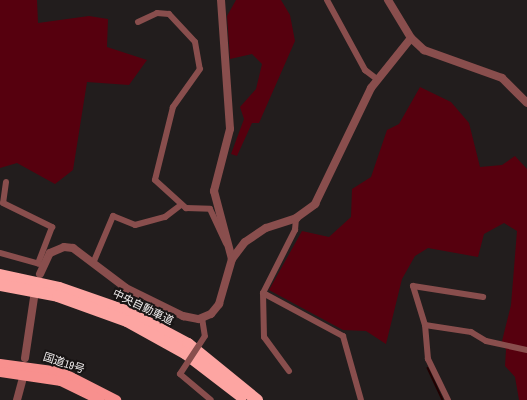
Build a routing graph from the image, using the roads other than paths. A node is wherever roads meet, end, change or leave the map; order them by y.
1 (221, 0) edge
2 (327, 0) edge
3 (388, 0) edge
4 (138, 22) dead end
5 (411, 38) junction
6 (377, 79) junction
7 (527, 103) edge
8 (6, 182) dead end
9 (181, 205) junction
10 (296, 218) junction
11 (226, 244) junction
12 (0, 253) edge
13 (232, 258) junction
14 (94, 261) junction
15 (40, 264) junction
16 (0, 268) edge
17 (40, 274) dead end
18 (0, 275) edge
19 (0, 285) edge
20 (263, 293) junction
21 (483, 297) dead end
22 (34, 298) dead end
23 (202, 318) junction
24 (424, 325) junction
25 (157, 326) junction
26 (527, 350) edge
27 (25, 358) dead end
28 (0, 364) edge
29 (201, 365) junction
30 (289, 371) dead end
31 (0, 372) edge
32 (22, 381) dead end
33 (17, 400) edge
34 (100, 400) edge
35 (116, 400) edge
36 (211, 400) edge
37 (234, 400) edge
38 (245, 400) edge
39 (257, 400) edge
40 (361, 400) edge
41 (448, 400) edge

1 - 11 street
2 - 6 street
3 - 5 street
4 - 9 street
5 - 6 street
5 - 7 street
6 - 10 street
8 - 15 street
9 - 11 street
9 - 14 street
10 - 13 street
10 - 20 street
11 - 13 street
12 - 15 street
13 - 23 street
14 - 15 street
14 - 23 street
15 - 17 street
16 - 25 highway
18 - 25 highway, 中央自動車道
19 - 29 highway, 中央自動車道
20 - 30 street
20 - 40 street
21 - 24 street
22 - 27 street
23 - 36 street, bridge
24 - 26 street
24 - 41 street
25 - 39 highway, 中央自動車道
28 - 35 highway, 国道19号
29 - 37 highway
29 - 38 highway, 中央自動車道
31 - 34 highway, 国道19号
32 - 33 street

